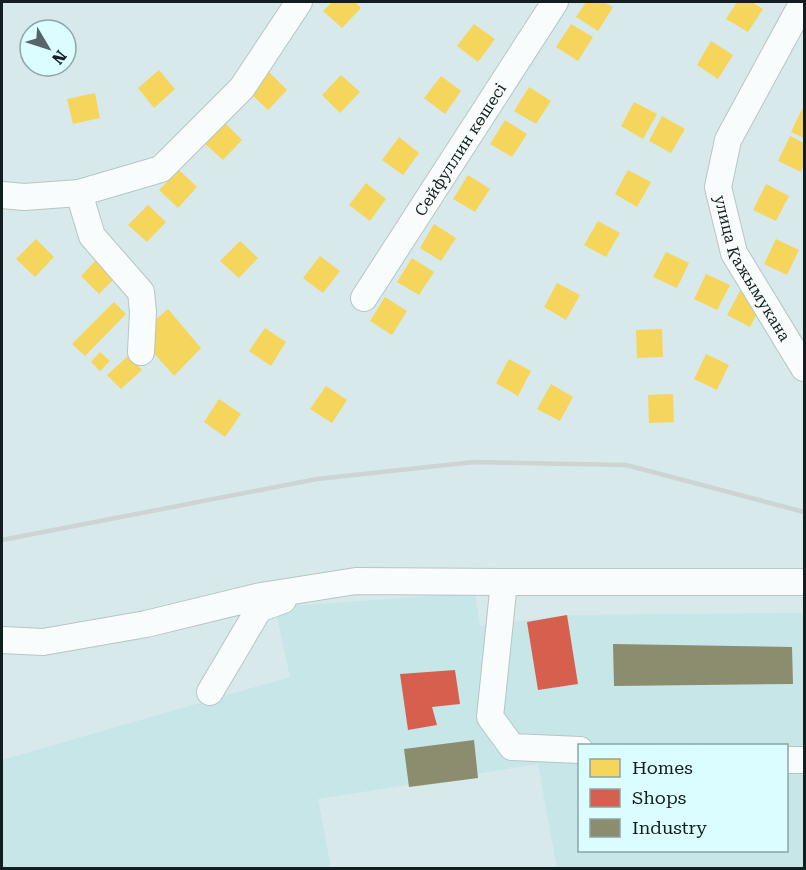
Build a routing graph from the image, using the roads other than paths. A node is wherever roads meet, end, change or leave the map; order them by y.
1 (299, 2) edge
2 (555, 2) edge
3 (803, 2) edge
4 (79, 193) junction
5 (2, 195) edge
6 (364, 298) dead end
7 (141, 352) dead end
8 (804, 368) edge
9 (504, 582) junction
10 (804, 582) edge
11 (323, 586) junction
12 (2, 640) edge
13 (210, 692) dead end
14 (578, 750) edge
15 (788, 760) edge
16 (804, 760) edge

1 - 4 street
2 - 6 street, Сейфуллин көшесі
3 - 8 street, улица Кажымукана
4 - 5 street
4 - 7 street
9 - 10 street
9 - 11 street
9 - 14 street
11 - 12 street
11 - 13 street
15 - 16 street

